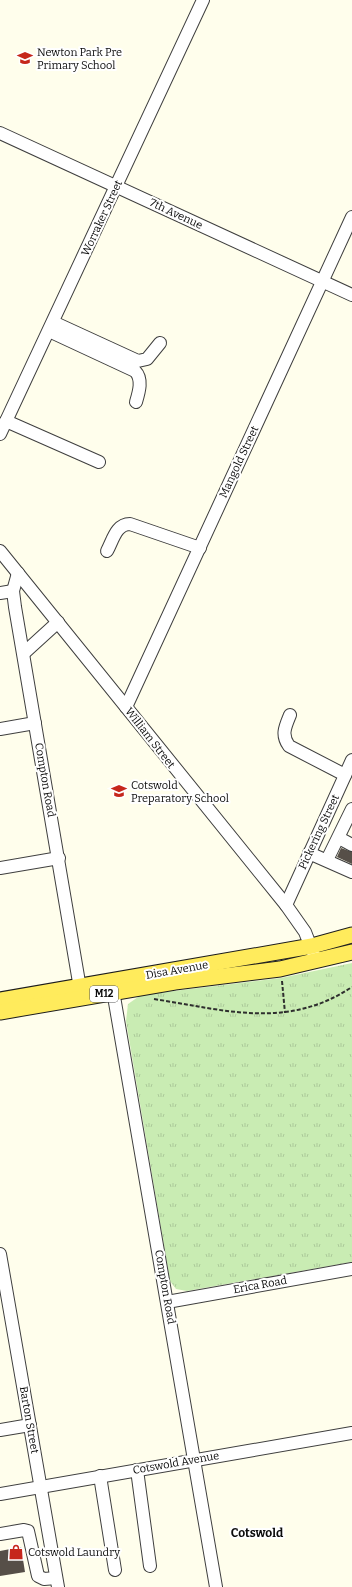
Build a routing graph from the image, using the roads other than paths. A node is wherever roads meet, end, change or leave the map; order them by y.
1 (203, 0) edge
2 (0, 133) edge
3 (117, 187) junction
4 (352, 217) edge
5 (322, 281) junction
6 (352, 295) edge
7 (51, 327) junction
8 (160, 343) dead end
9 (136, 402) dead end
10 (6, 421) junction
11 (0, 434) edge
12 (99, 462) dead end
13 (200, 548) junction
14 (0, 550) edge
15 (107, 551) dead end
16 (18, 574) junction
17 (14, 591) junction
18 (0, 593) edge
19 (58, 622) junction
20 (24, 653) junction
21 (126, 707) junction
22 (290, 715) dead end
23 (35, 722) junction
24 (0, 729) edge
25 (352, 760) edge
26 (345, 775) junction
27 (352, 809) edge
28 (339, 838) junction
29 (352, 845) edge
30 (309, 853) junction
31 (59, 858) junction
32 (327, 860) junction
33 (0, 868) edge
34 (352, 872) edge
35 (286, 905) junction
36 (352, 935) edge
37 (312, 946) junction
38 (352, 952) edge
39 (316, 962) junction
40 (113, 987) junction
41 (81, 992) junction
42 (0, 1000) edge
43 (0, 1012) edge
44 (0, 1254) edge
45 (352, 1269) edge
46 (167, 1302) junction
47 (30, 1425) junction
48 (0, 1430) edge
49 (352, 1433) edge
50 (195, 1460) junction
51 (136, 1470) junction
52 (100, 1476) junction
53 (40, 1487) junction
54 (0, 1494) edge
55 (0, 1534) edge
56 (150, 1566) dead end
57 (115, 1570) dead end
58 (57, 1582) edge
59 (216, 1587) edge

1 - 3 street, Worraker Street
2 - 3 street, 7th Avenue
3 - 5 street, 7th Avenue
3 - 7 street, Worraker Street
4 - 5 street, Mangold Street
5 - 6 street, 7th Avenue
5 - 13 street, Mangold Street
7 - 8 street
7 - 9 street
7 - 10 street, Worraker Street
10 - 11 street, Worraker Street
10 - 12 street
13 - 15 street
13 - 21 street, Mangold Street
14 - 16 street, William Street
16 - 17 street, Compton Road
16 - 19 street, William Street
17 - 18 street
17 - 20 street, Compton Road
19 - 20 street
19 - 21 street, William Street
20 - 23 street, Compton Road
21 - 35 street, William Street
22 - 26 street
23 - 24 street
23 - 31 street, Compton Road
25 - 26 street, Pickering Street
26 - 30 street, Pickering Street
27 - 28 street
28 - 29 street
28 - 32 street
30 - 32 street
30 - 35 street, Pickering Street
31 - 33 street
31 - 41 street, Compton Road
32 - 34 street
35 - 37 street, William Street
36 - 37 main road, Disa Avenue / M12
37 - 39 street, William Street
37 - 40 main road, Disa Avenue / M12
38 - 39 main road, Disa Avenue / M12
39 - 40 main road, Disa Avenue / M12
40 - 41 main road, Disa Avenue / M12
40 - 46 street, Compton Road
41 - 42 main road, Disa Avenue / M12
41 - 43 main road, Disa Avenue / M12
44 - 47 street, Barton Street
45 - 46 street, Erica Road
46 - 50 street, Compton Road
47 - 48 street
47 - 53 street, Barton Street
49 - 50 street, Cotswold Avenue
50 - 51 street, Cotswold Avenue
50 - 59 street, Compton Road
51 - 52 street, Cotswold Avenue
51 - 56 street
52 - 53 street, Cotswold Avenue
52 - 57 street
53 - 54 street, Cotswold Avenue
53 - 58 street, Barton Street
55 - 58 street

